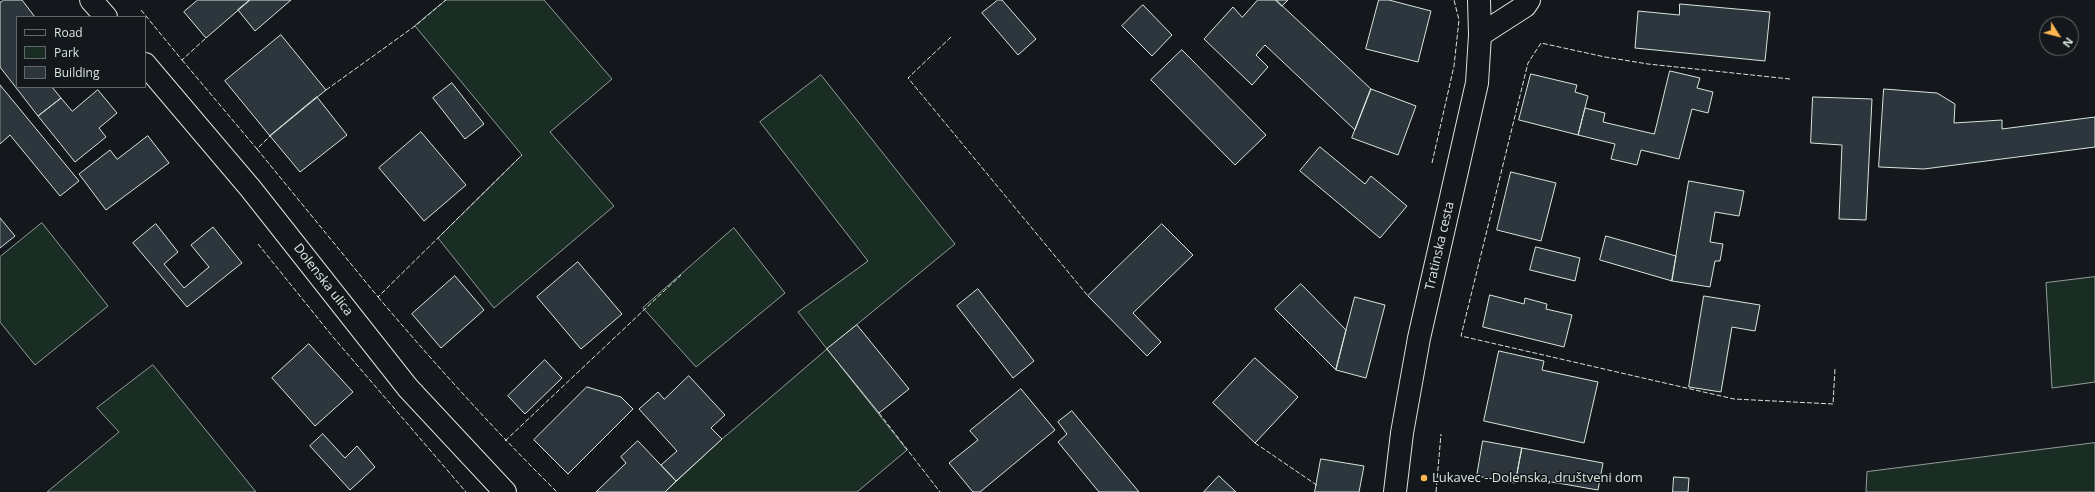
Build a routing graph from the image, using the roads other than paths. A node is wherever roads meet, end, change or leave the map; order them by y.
1 (91, 0) edge
2 (1479, 0) edge
3 (1529, 0) edge
4 (105, 16) edge
5 (1480, 35) junction
6 (146, 65) edge
7 (506, 492) edge
8 (1395, 492) edge

1 - 4 street
2 - 5 street, Tratinska cesta
3 - 5 street
5 - 8 street, Tratinska cesta
6 - 7 street, Dolenska ulica

